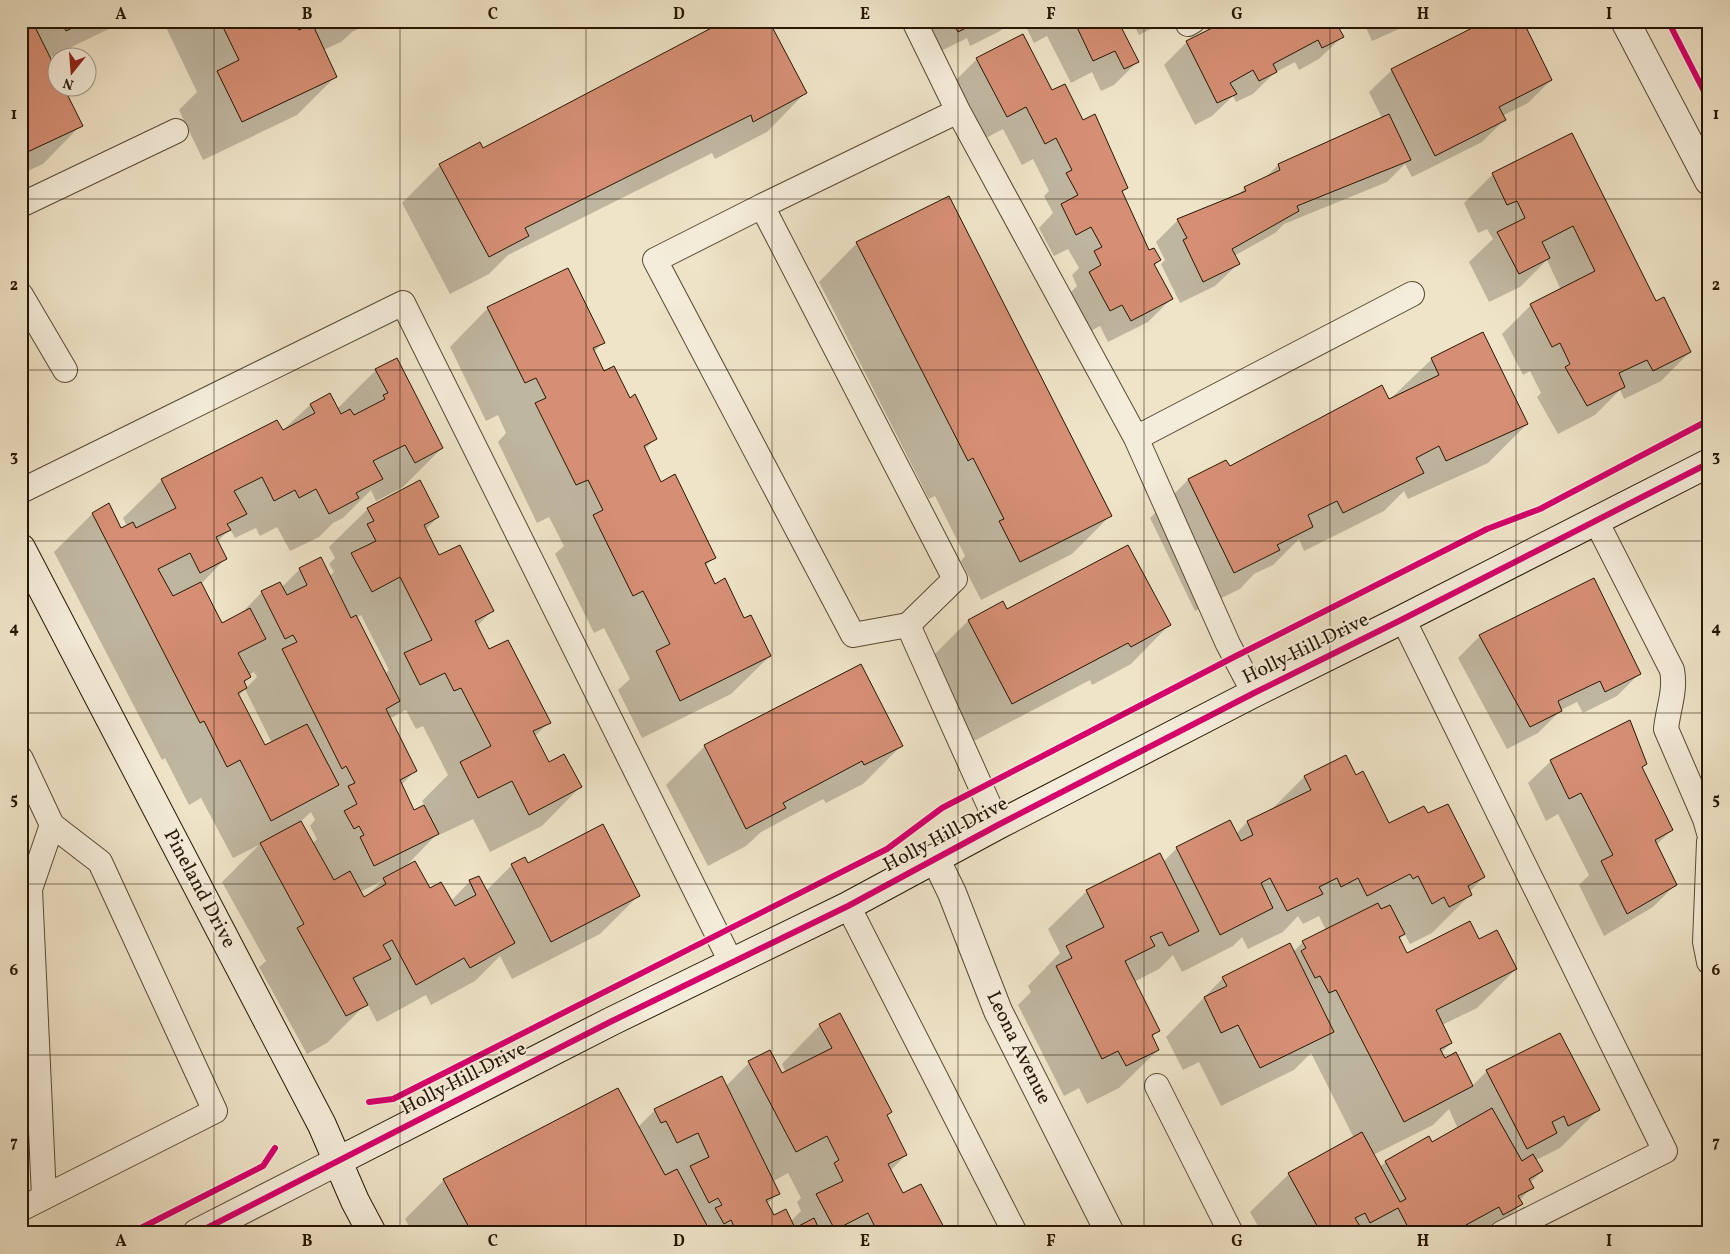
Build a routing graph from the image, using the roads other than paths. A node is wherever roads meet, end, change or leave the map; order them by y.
1 (914, 21) edge
2 (1625, 21) edge
3 (958, 111) junction
4 (176, 131) dead end
5 (1709, 181) edge
6 (21, 205) edge
7 (762, 206) junction
8 (1412, 294) dead end
9 (21, 295) edge
10 (66, 370) dead end
11 (1136, 438) junction
12 (1709, 463) edge
13 (21, 491) edge
14 (1596, 521) junction
15 (21, 548) edge
16 (1403, 619) junction
17 (908, 625) junction
18 (1254, 692) junction
19 (21, 759) edge
20 (52, 825) junction
21 (998, 825) junction
22 (1709, 833) edge
23 (1709, 842) edge
24 (935, 858) junction
25 (848, 906) junction
26 (731, 962) junction
27 (1709, 962) edge
28 (1157, 1086) dead end
29 (338, 1161) junction
30 (44, 1198) junction
31 (21, 1209) edge
32 (197, 1233) edge
33 (372, 1233) edge
34 (1016, 1233) edge
35 (1110, 1233) edge
36 (1231, 1233) edge
37 (1502, 1233) edge

1 - 3 lane
2 - 5 street
3 - 7 lane
3 - 11 lane
4 - 6 lane
7 - 17 lane
7 - 17 lane
8 - 11 lane
9 - 10 lane
11 - 18 lane
12 - 14 street, Holly Hill Drive
13 - 26 lane
14 - 16 street, Holly Hill Drive
14 - 22 lane
15 - 29 street, Pineland Drive
16 - 18 street, Holly Hill Drive
16 - 37 lane
17 - 21 lane
18 - 21 street, Holly Hill Drive
19 - 20 lane
20 - 30 lane
20 - 30 lane
21 - 24 street, Holly Hill Drive
23 - 27 lane
24 - 25 street, Holly Hill Drive
24 - 35 street, Leona Avenue
25 - 26 street, Holly Hill Drive
25 - 34 lane
26 - 29 street, Holly Hill Drive
28 - 36 lane
29 - 32 street, Holly Hill Drive
29 - 33 street, Pineland Drive
30 - 31 lane

